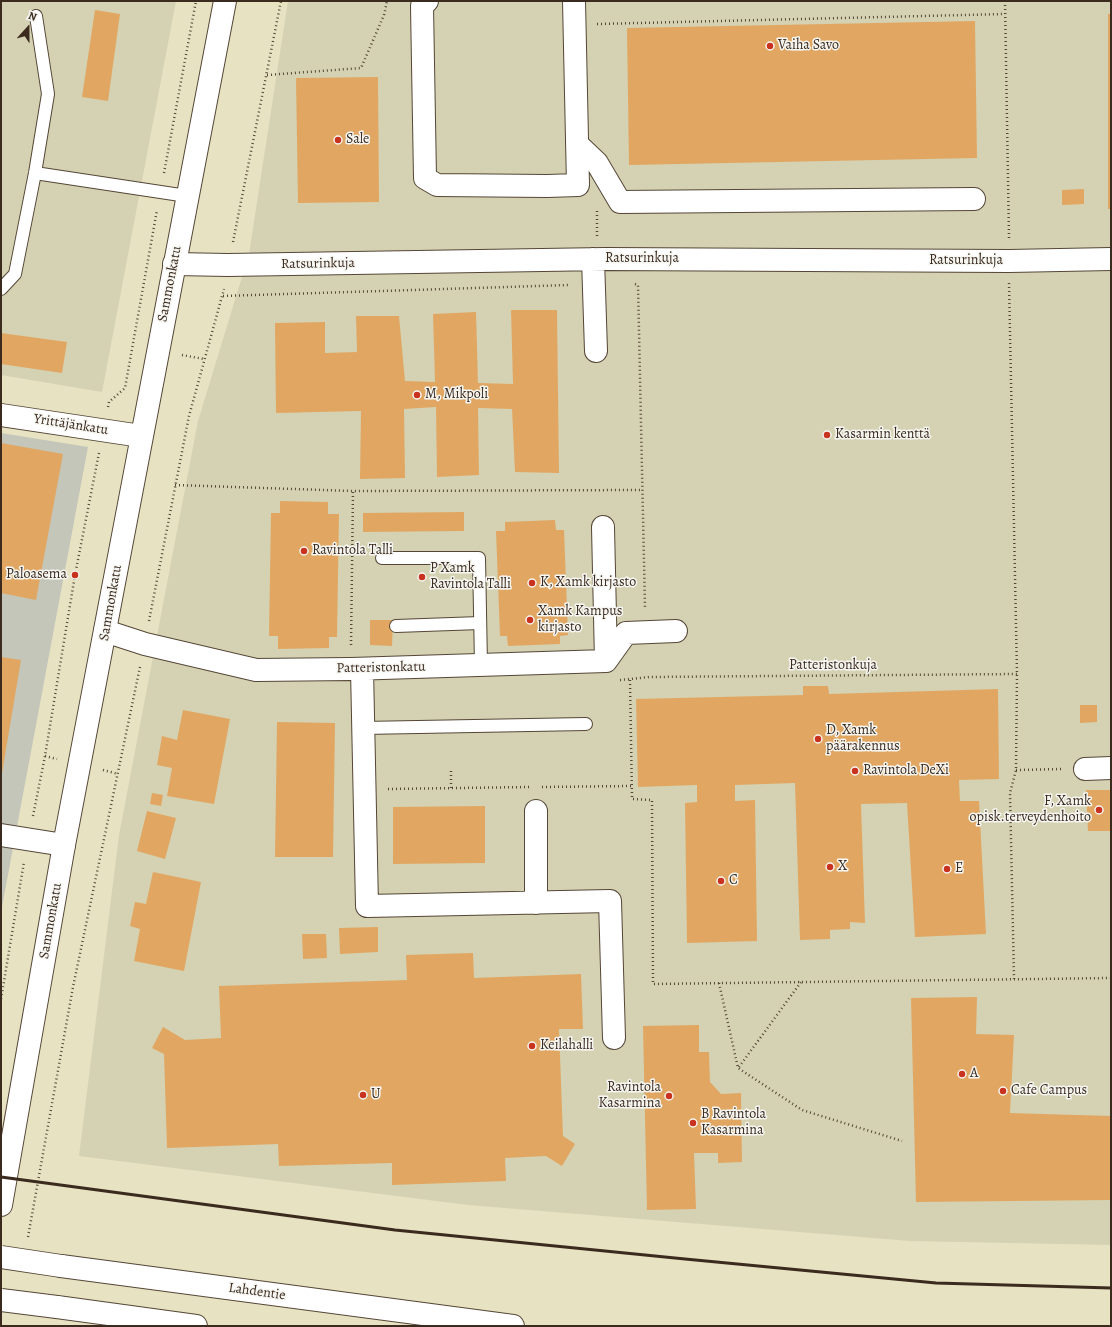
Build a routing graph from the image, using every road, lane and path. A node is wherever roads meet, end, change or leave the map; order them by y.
1 (196, 1) edge
2 (225, 1) edge
3 (388, 1) edge
4 (427, 1) edge
5 (574, 1) edge
6 (1005, 1) edge
7 (1005, 14) junction
8 (36, 16) dead end
9 (593, 24) dead end
10 (266, 75) dead end
11 (577, 144) junction
12 (36, 173) junction
13 (161, 192) junction
14 (187, 196) junction
15 (974, 199) dead end
16 (593, 259) junction
17 (1111, 259) edge
18 (1009, 261) junction
19 (174, 264) junction
20 (631, 284) dead end
21 (593, 285) junction
22 (1, 289) edge
23 (223, 296) dead end
24 (596, 351) dead end
25 (1, 414) edge
26 (104, 430) junction
27 (141, 436) junction
28 (175, 485) dead end
29 (643, 490) junction
30 (353, 491) junction
31 (603, 527) dead end
32 (382, 558) dead end
33 (480, 623) junction
34 (396, 626) dead end
35 (106, 631) junction
36 (676, 631) dead end
37 (646, 632) junction
38 (606, 661) junction
39 (480, 665) junction
40 (356, 669) junction
41 (1017, 674) junction
42 (650, 677) dead end
43 (630, 680) dead end
44 (586, 724) dead end
45 (362, 728) junction
46 (1111, 768) edge
47 (1085, 769) joint
48 (451, 770) dead end
49 (1016, 770) junction
50 (631, 786) junction
51 (451, 788) junction
52 (364, 790) junction
53 (536, 811) dead end
54 (1, 835) edge
55 (28, 839) junction
56 (64, 845) junction
57 (536, 903) junction
58 (1014, 978) junction
59 (1111, 978) edge
60 (801, 982) junction
61 (719, 983) junction
62 (1, 1000) edge
63 (614, 1038) dead end
64 (738, 1068) junction
65 (902, 1141) dead end
66 (1, 1206) edge
67 (1, 1258) edge
68 (1, 1300) edge
69 (196, 1326) edge
70 (513, 1326) edge

1 - 13 path, Sammonkatu
2 - 14 main road, Sammonkatu
3 - 10 path
4 - 11 main road
5 - 11 main road
6 - 7 path
7 - 9 path
7 - 18 path
8 - 12 lane
11 - 15 main road
12 - 13 lane
12 - 22 lane
13 - 14 lane
13 - 26 path, Sammonkatu
14 - 19 main road, Sammonkatu
16 - 18 main road, Ratsurinkuja
16 - 19 main road, Ratsurinkuja
16 - 21 main road
17 - 18 main road, Ratsurinkuja
18 - 41 path
19 - 27 main road, Sammonkatu
20 - 29 path
21 - 23 path
21 - 24 main road
25 - 26 main road, Yrittäjänkatu
26 - 27 main road, Yrittäjänkatu
26 - 55 path, Sammonkatu
27 - 35 main road, Sammonkatu
28 - 30 path
29 - 30 path
29 - 37 path
30 - 40 path
31 - 38 main road
32 - 33 lane
33 - 34 lane
33 - 39 lane
35 - 40 main road, Patteristonkatu
35 - 56 main road, Sammonkatu
36 - 37 main road
37 - 38 main road
38 - 39 main road, Patteristonkatu
39 - 40 main road, Patteristonkatu
40 - 45 main road
41 - 42 path, Patteristonkuja
41 - 49 path
43 - 50 path
44 - 45 lane
45 - 52 main road
46 - 47 main road
47 - 49 path
48 - 51 path
49 - 58 path
50 - 51 path
50 - 61 path
51 - 52 path
52 - 57 main road
53 - 57 main road
54 - 55 main road
55 - 56 main road
55 - 62 path, Sammonkatu
56 - 66 main road, Sammonkatu
57 - 63 main road
58 - 59 path
58 - 60 path
60 - 61 path
60 - 64 path
61 - 64 path
64 - 65 path
67 - 70 main road, Lahdentie, bridge
68 - 69 main road, bridge

